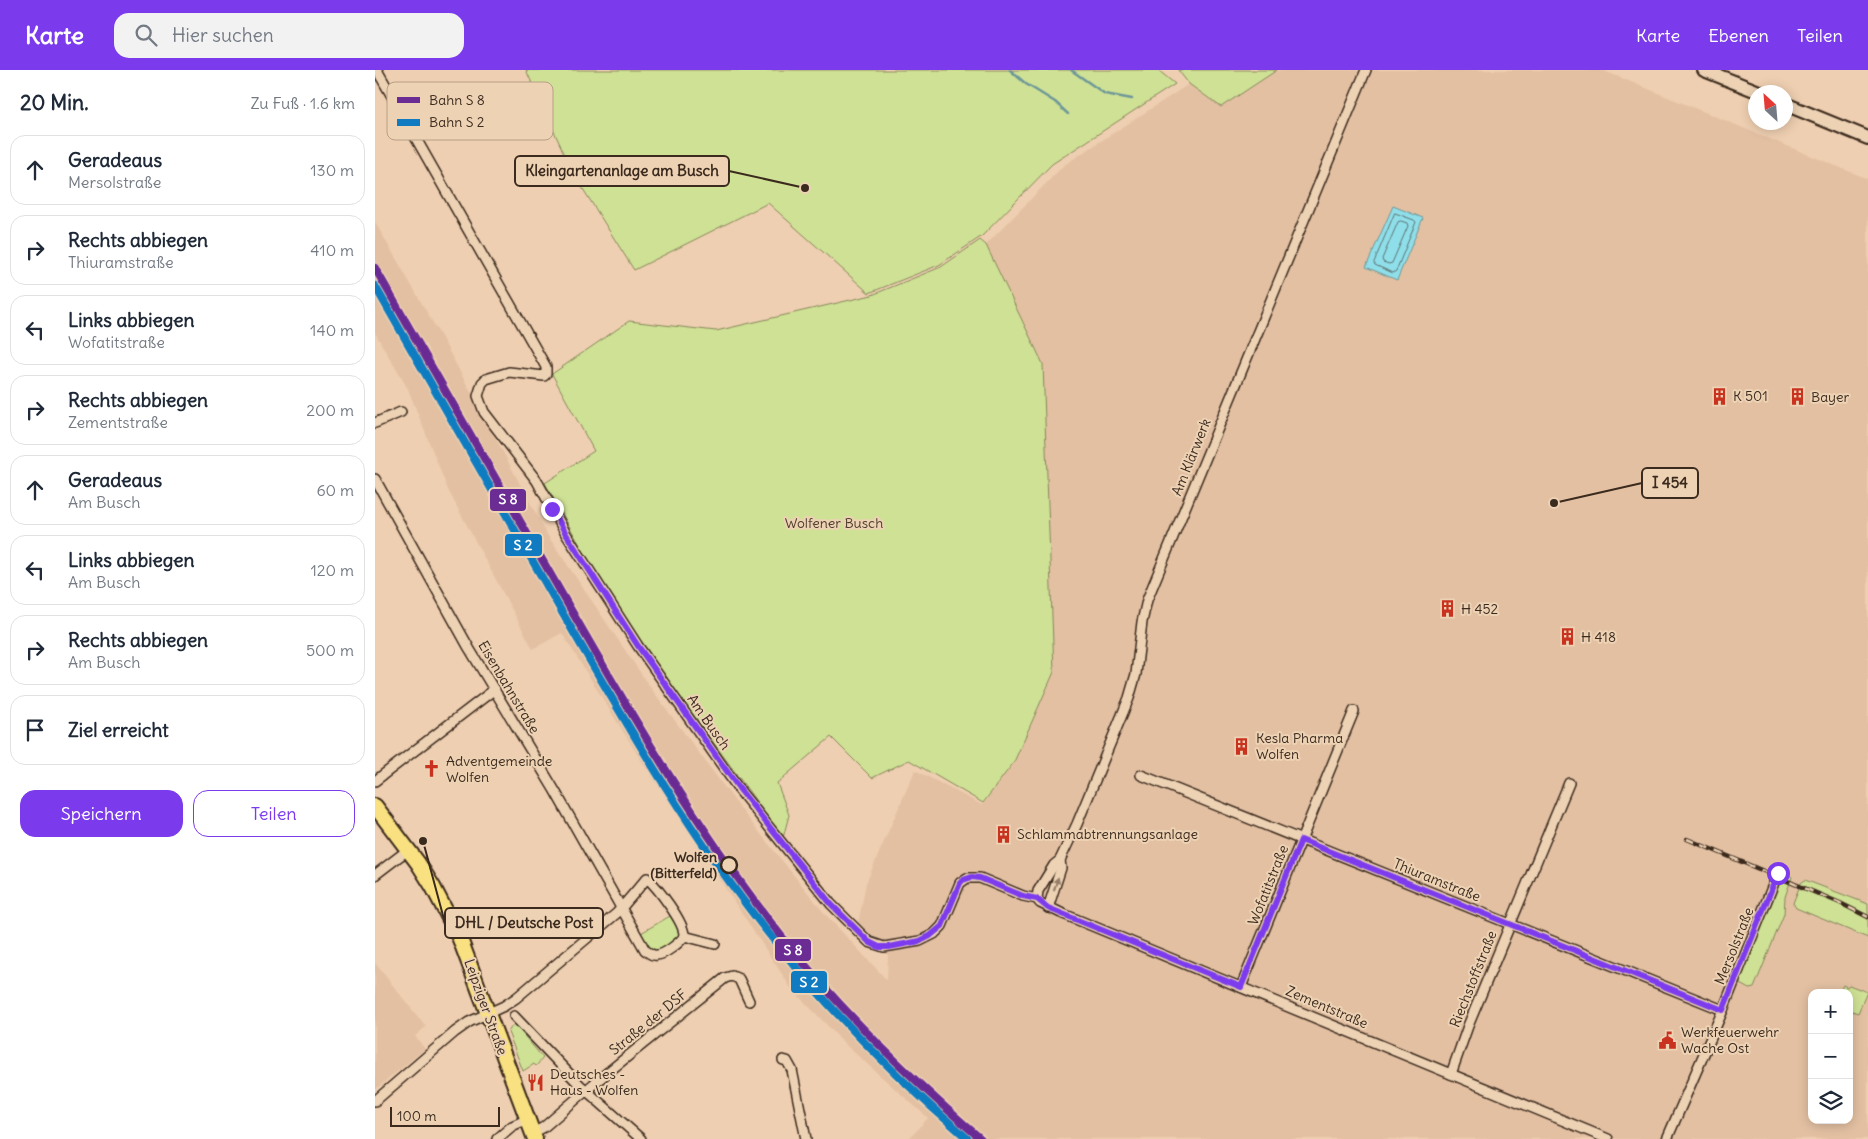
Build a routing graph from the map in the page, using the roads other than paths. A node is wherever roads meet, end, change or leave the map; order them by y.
1 (377, 70) edge
2 (1366, 70) edge
3 (1704, 70) edge
4 (387, 87) edge
5 (1748, 88) edge
6 (1793, 107) edge
7 (1868, 138) edge
8 (418, 140) edge
9 (401, 412) dead end
10 (375, 423) edge
11 (375, 479) edge
12 (495, 689) junction
13 (1354, 711) dead end
14 (1141, 775) dead end
15 (375, 781) edge
16 (1569, 784) dead end
17 (375, 806) edge
18 (1301, 840) junction
19 (409, 849) junction
20 (1060, 860) junction
21 (1778, 872) dead end
22 (375, 875) edge
23 (1037, 899) junction
24 (622, 908) junction
25 (1048, 908) junction
26 (1510, 924) junction
27 (684, 936) junction
28 (715, 944) dead end
29 (1241, 987) junction
30 (749, 1001) dead end
31 (1723, 1010) junction
32 (489, 1013) junction
33 (514, 1016) dead end
34 (783, 1060) dead end
35 (1451, 1074) junction
36 (587, 1090) junction
37 (375, 1101) edge
38 (527, 1119) junction
39 (534, 1136) edge
40 (497, 1139) edge
41 (641, 1139) edge
42 (806, 1139) edge
43 (1608, 1139) edge
44 (1667, 1139) edge

1 - 4 street, Am Busch
2 - 20 street, Am Klärwerk
3 - 5 main road
6 - 7 main road
8 - 23 street, Am Busch
9 - 10 street
11 - 12 street, Eisenbahnstraße
12 - 15 street
12 - 24 street, Eisenbahnstraße
13 - 18 street, Wofatitstraße
14 - 18 street, Thiuramstraße
16 - 26 street, Riechstoffstraße
17 - 19 main road, Leipziger Straße
18 - 26 street, Thiuramstraße
18 - 29 street, Wofatitstraße
19 - 22 street
19 - 32 main road, Leipziger Straße
20 - 23 street, Am Klärwerk
25 -> 20 street, Am Klärwerk
21 - 31 street, Mersolstraße
23 - 25 street, Zementstraße
24 - 27 street, Eisenbahnstraße
24 - 27 street
24 - 32 street
25 - 29 street, Zementstraße
26 - 31 street, Thiuramstraße
26 - 35 street, Riechstoffstraße
27 - 28 street
29 - 35 street, Zementstraße
30 - 36 street, Straße der DSF
31 - 44 street, Mersolstraße
32 - 37 street
32 - 38 main road, Leipziger Straße
33 - 36 street
34 - 42 street
35 - 43 street, Zementstraße
36 - 39 street, Straße der DSF
36 - 41 street
38 - 39 main road, Leipziger Straße
38 - 40 street

